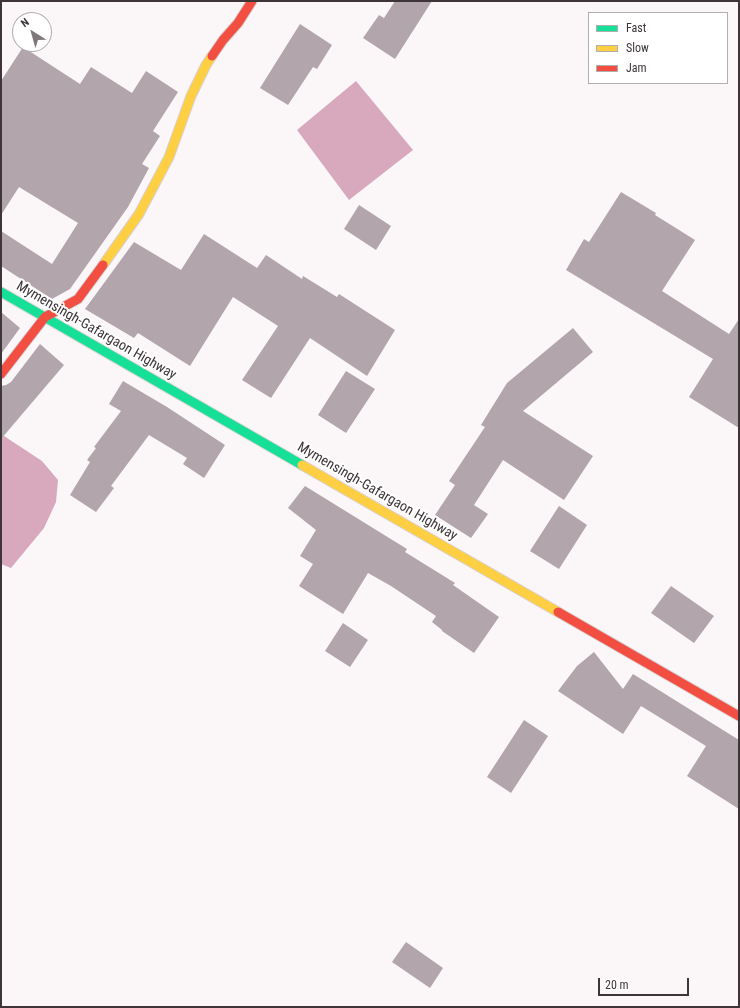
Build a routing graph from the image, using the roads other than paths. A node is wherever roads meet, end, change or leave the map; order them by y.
1 (252, 1) edge
2 (1, 292) edge
3 (45, 317) junction
4 (1, 374) edge
5 (739, 716) edge

1 - 3 main road
2 - 3 main road, Mymensingh-Gafargaon Highway
3 - 4 main road
3 - 5 main road, Mymensingh-Gafargaon Highway

